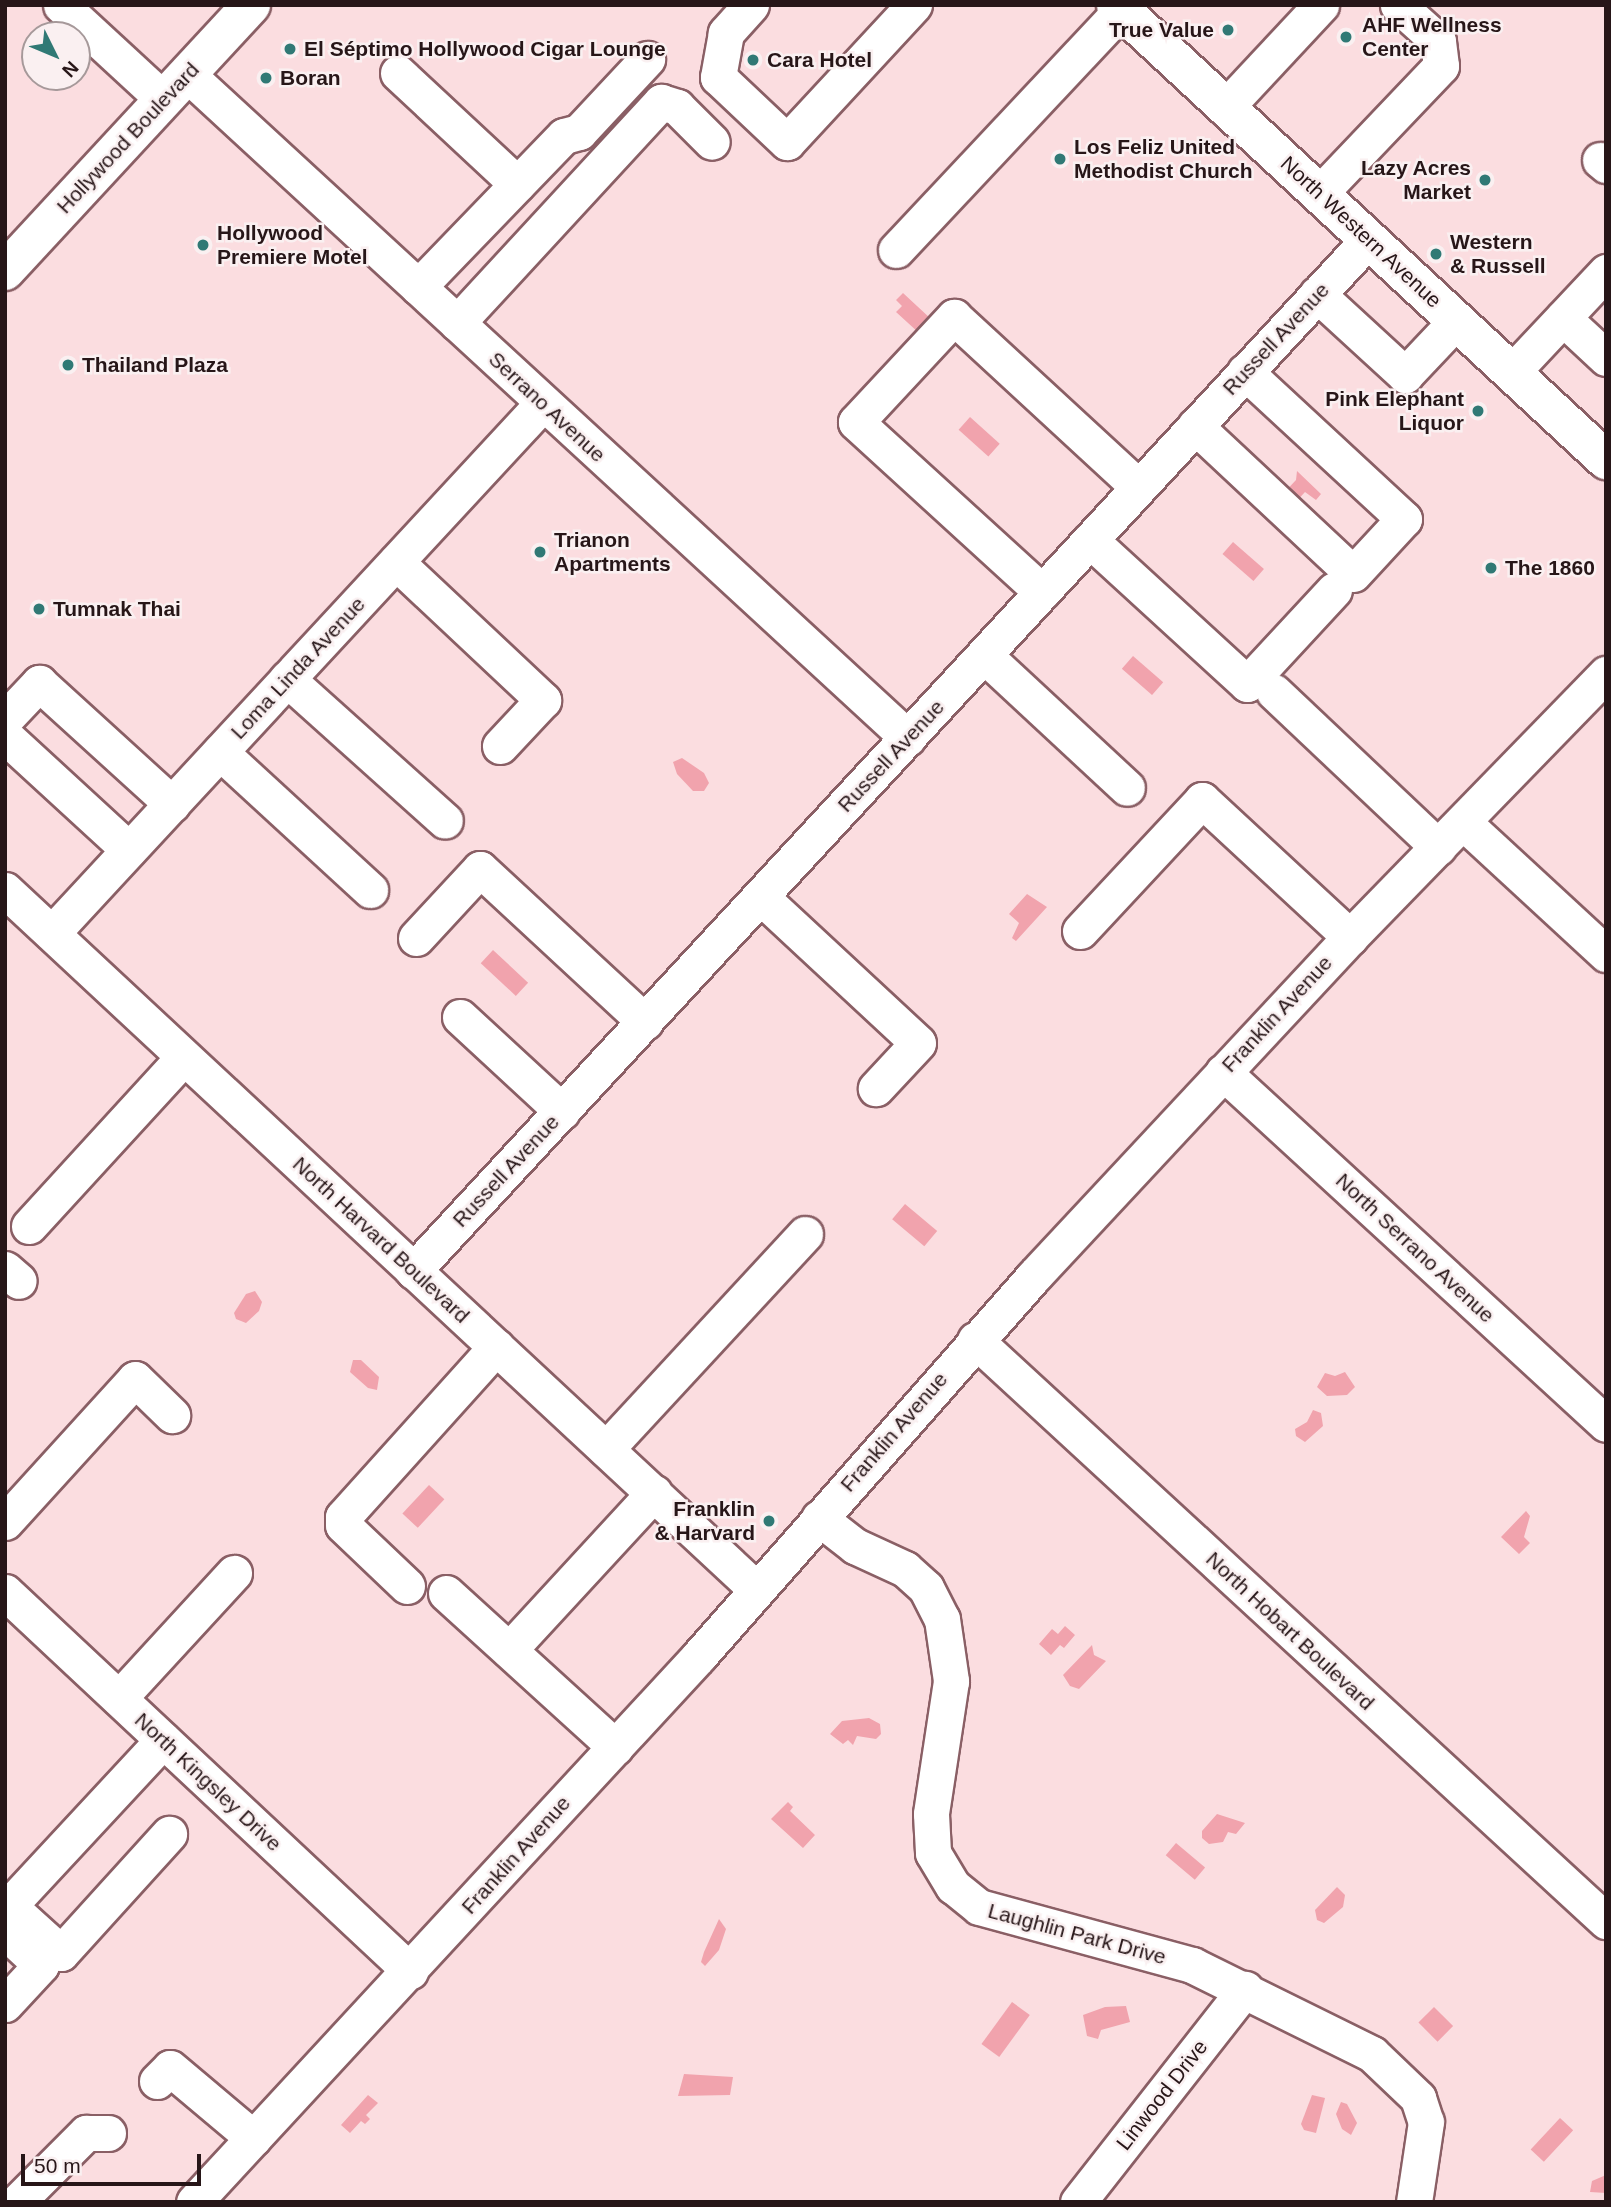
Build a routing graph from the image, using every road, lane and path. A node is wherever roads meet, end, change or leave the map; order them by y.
1 (61, 5) edge
2 (251, 5) edge
3 (751, 5) edge
4 (914, 5) edge
5 (1321, 5) edge
6 (1398, 5) edge
7 (1118, 8) edge
8 (647, 59) dead end
9 (398, 73) dead end
10 (175, 87) junction
11 (1225, 108) junction
12 (712, 142) dead end
13 (517, 184) junction
14 (1319, 194) junction
15 (1368, 240) junction
16 (896, 250) dead end
17 (5, 271) edge
18 (1606, 272) edge
19 (418, 287) junction
20 (1317, 295) junction
21 (1563, 318) junction
22 (1457, 320) junction
23 (457, 323) junction
24 (1606, 358) edge
25 (1513, 371) junction
26 (1245, 372) junction
27 (543, 403) junction
28 (1195, 426) junction
29 (1606, 460) edge
30 (1138, 487) junction
31 (1090, 540) junction
32 (396, 562) junction
33 (1334, 590) dead end
34 (1042, 592) junction
35 (984, 655) junction
36 (1606, 674) edge
37 (287, 679) junction
38 (1273, 692) dead end
39 (5, 719) edge
40 (5, 736) edge
41 (908, 738) junction
42 (500, 746) dead end
43 (220, 752) junction
44 (1127, 788) dead end
45 (172, 804) junction
46 (445, 821) dead end
47 (1463, 822) junction
48 (1438, 847) junction
49 (129, 850) junction
50 (5, 890) edge
51 (370, 890) dead end
52 (761, 897) junction
53 (1080, 931) dead end
54 (52, 933) junction
55 (1350, 937) junction
56 (416, 938) dead end
57 (1606, 954) edge
58 (460, 1017) dead end
59 (645, 1022) junction
60 (184, 1057) junction
61 (1223, 1072) junction
62 (876, 1088) dead end
63 (562, 1111) junction
64 (29, 1226) dead end
65 (805, 1234) dead end
66 (413, 1270) junction
67 (975, 1340) junction
68 (496, 1347) junction
69 (172, 1415) dead end
70 (1606, 1424) edge
71 (606, 1449) junction
72 (654, 1493) junction
73 (819, 1518) junction
74 (5, 1522) edge
75 (234, 1573) dead end
76 (407, 1586) dead end
77 (757, 1590) junction
78 (5, 1592) edge
79 (446, 1593) dead end
80 (509, 1650) junction
81 (119, 1698) junction
82 (163, 1740) junction
83 (615, 1747) junction
84 (169, 1834) dead end
85 (1606, 1921) edge
86 (6, 1932) edge
87 (410, 1971) junction
88 (1245, 1989) junction
89 (5, 2004) edge
90 (157, 2081) dead end
91 (108, 2133) dead end
92 (254, 2138) junction
93 (17, 2202) edge
94 (194, 2202) edge
95 (1078, 2202) edge
96 (1414, 2202) edge

1 - 10 street, Serrano Avenue
2 - 10 main road, Hollywood Boulevard
3 - 4 street
5 - 11 street
6 - 14 street
7 - 11 main road, North Western Avenue
7 - 16 street
8 - 13 street
9 - 13 street
10 - 17 main road, Hollywood Boulevard
10 - 19 street, Serrano Avenue
11 - 14 main road, North Western Avenue
12 - 23 street
13 - 19 street
14 - 15 main road, North Western Avenue
15 - 20 street, Russell Avenue
15 - 22 main road, North Western Avenue
18 - 21 street
19 - 23 street, Serrano Avenue
20 - 22 street
20 - 26 street, Russell Avenue
21 - 24 street
21 - 25 street
22 - 25 main road, North Western Avenue
23 - 27 street, Serrano Avenue
25 - 29 main road, North Western Avenue
26 - 28 street, Russell Avenue
26 - 28 street
27 - 32 street, Loma Linda Avenue
27 - 41 street, Serrano Avenue
28 - 30 street, Russell Avenue
30 - 31 street, Russell Avenue
30 - 34 street
31 - 33 street
31 - 34 street, Russell Avenue
32 - 37 street, Loma Linda Avenue
32 - 42 street
34 - 35 street, Russell Avenue
35 - 41 street, Russell Avenue
35 - 44 street
36 - 47 street, Franklin Avenue
37 - 43 street, Loma Linda Avenue
37 - 46 street
38 - 48 street
39 - 45 street
40 - 49 street
41 - 52 street, Russell Avenue
43 - 45 street, Loma Linda Avenue
43 - 51 street
45 - 49 street, Loma Linda Avenue
47 - 48 street, Franklin Avenue
47 - 57 street
48 - 55 street, Franklin Avenue
49 - 54 street, Loma Linda Avenue
50 - 54 street, North Harvard Boulevard
52 - 59 street, Russell Avenue
52 - 62 street
53 - 55 street
54 - 60 street, North Harvard Boulevard
55 - 61 street, Franklin Avenue
56 - 59 street
58 - 63 street
59 - 63 street, Russell Avenue
60 - 64 street
60 - 66 street, North Harvard Boulevard
61 - 67 street, Franklin Avenue
61 - 70 street, North Serrano Avenue
63 - 66 street, Russell Avenue
65 - 71 street
66 - 68 street, North Harvard Boulevard
67 - 73 street, Franklin Avenue
67 - 85 street, North Hobart Boulevard
68 - 71 street, North Harvard Boulevard
68 - 76 street
69 - 74 street
71 - 72 street, North Harvard Boulevard
72 - 77 street, North Harvard Boulevard
72 - 80 street
73 - 77 street, Franklin Avenue
73 - 88 street, Laughlin Park Drive
75 - 81 street
77 - 83 street, Franklin Avenue
78 - 81 street, North Kingsley Drive
79 - 80 street
80 - 83 street
81 - 82 street, North Kingsley Drive
82 - 84 street
82 - 87 street, North Kingsley Drive
83 - 87 street, Franklin Avenue
86 - 89 street
87 - 92 street, Franklin Avenue
88 - 95 street, Linwood Drive
88 - 96 street, Laughlin Park Drive
90 - 92 street
91 - 93 street
92 - 94 street, Franklin Avenue

